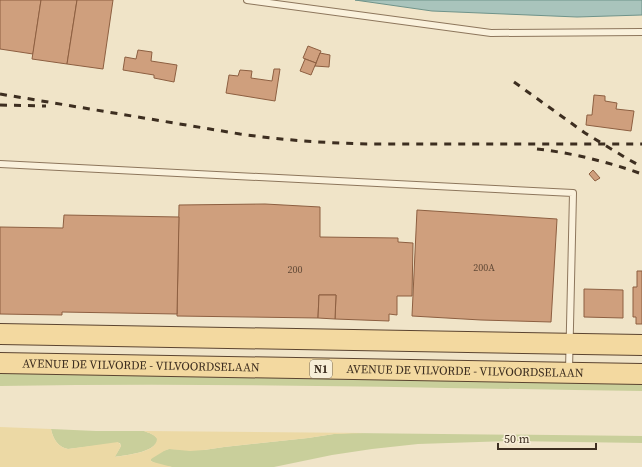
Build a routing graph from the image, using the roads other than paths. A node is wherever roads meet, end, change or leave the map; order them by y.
1 (247, 0) edge
2 (642, 32) edge
3 (0, 164) edge
4 (0, 334) edge
5 (569, 343) junction
6 (642, 345) edge
7 (0, 363) edge
8 (569, 373) junction
9 (642, 374) edge

1 - 2 lane
3 - 5 lane
4 - 5 main road
5 - 6 main road
5 - 8 lane
7 - 8 main road, AVENUE DE VILVORDE - VILVOORDSELAAN / N1
8 - 9 main road, AVENUE DE VILVORDE - VILVOORDSELAAN / N1

